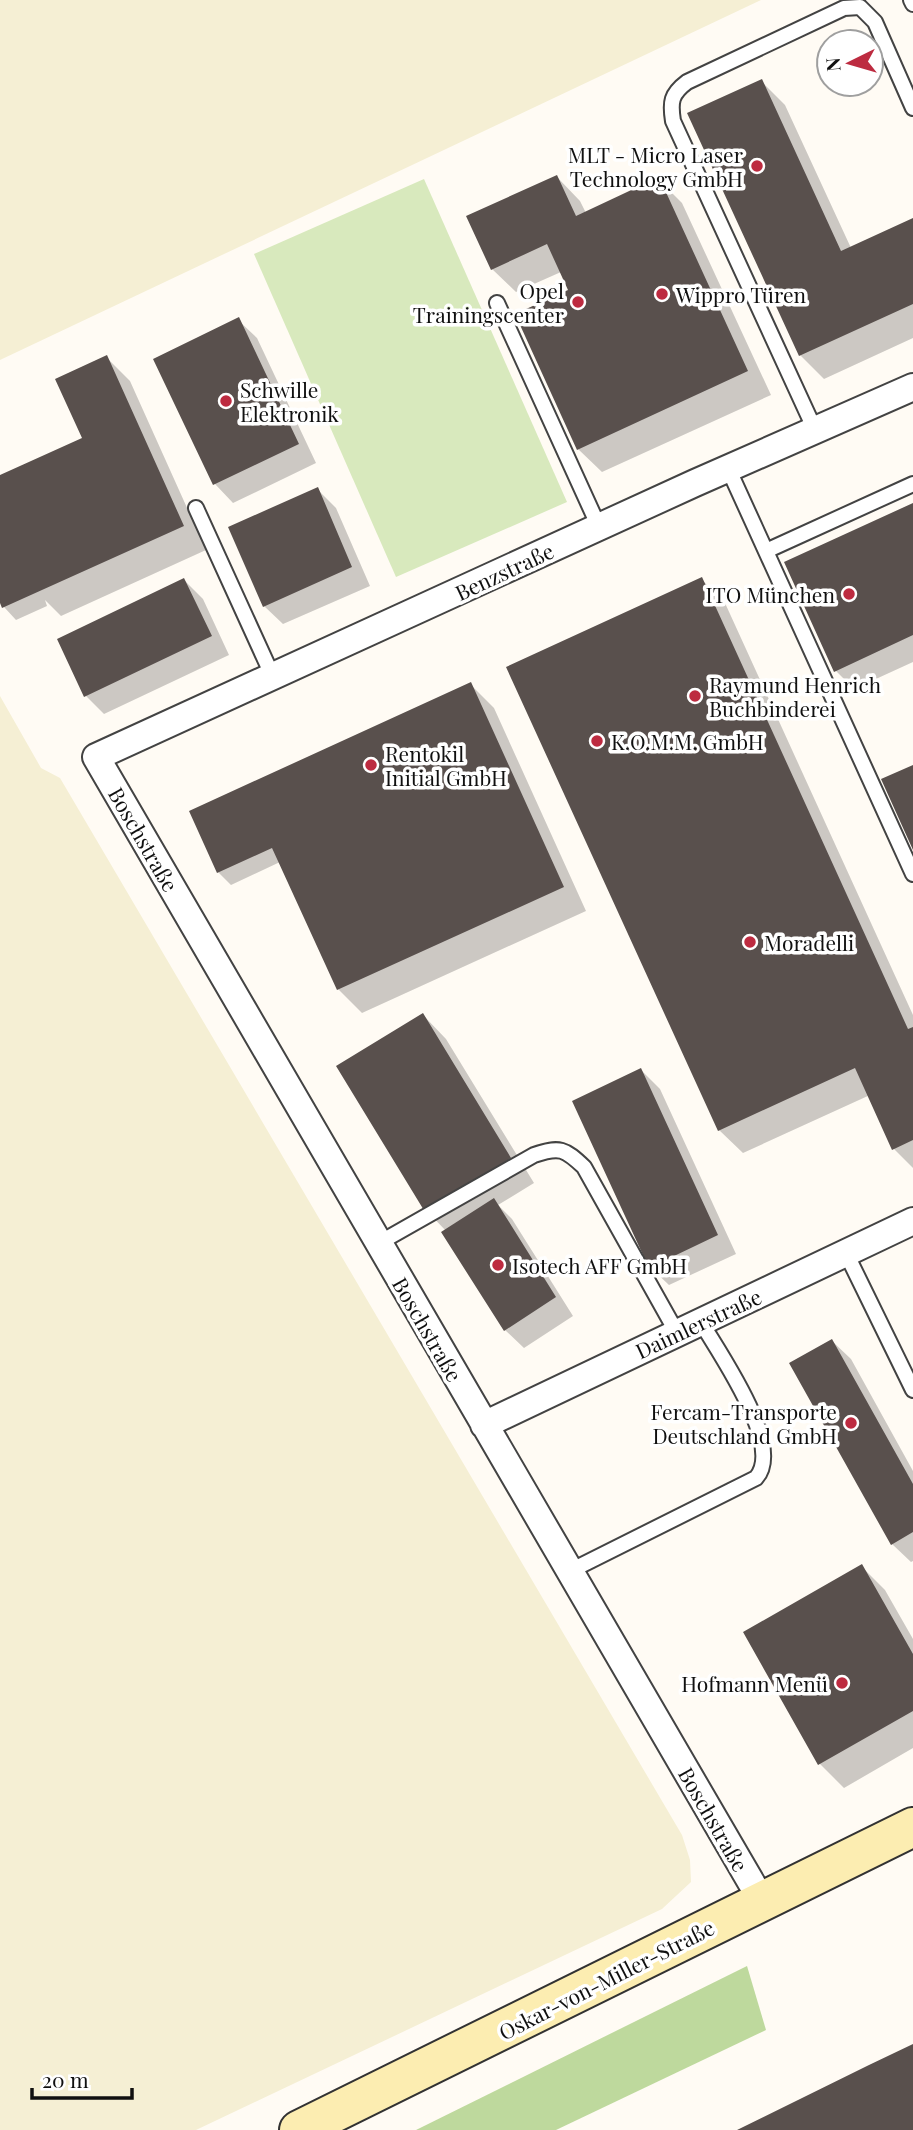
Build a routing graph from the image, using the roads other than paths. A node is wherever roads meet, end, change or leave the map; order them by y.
1 (913, 108) edge
2 (497, 303) dead end
3 (912, 388) edge
4 (815, 430) junction
5 (728, 468) junction
6 (913, 484) edge
7 (196, 508) dead end
8 (599, 527) junction
9 (766, 551) junction
10 (273, 677) junction
11 (96, 757) joint
12 (913, 874) edge
13 (913, 1221) edge
14 (379, 1243) junction
15 (846, 1253) junction
16 (701, 1322) junction
17 (677, 1333) junction
18 (913, 1390) edge
19 (484, 1426) junction
20 (570, 1571) junction
21 (913, 1827) edge
22 (762, 1901) junction
23 (299, 2130) edge

1 - 4 lane
2 - 8 lane
3 - 4 street, Benzstraße
4 - 5 street, Benzstraße
5 - 8 street, Benzstraße
5 - 9 lane
6 - 9 lane
7 - 10 lane
8 - 10 street, Benzstraße
9 - 12 lane
10 - 11 street, Benzstraße
11 - 14 street, Boschstraße
13 - 15 street, Daimlerstraße
14 - 17 lane
14 - 19 street, Boschstraße
15 - 16 street, Daimlerstraße
15 - 18 lane
16 - 17 street, Daimlerstraße
16 - 20 lane
17 - 19 street, Daimlerstraße
19 - 20 street, Boschstraße
20 - 22 street, Boschstraße
21 - 22 main road, Oskar-von-Miller-Straße
22 - 23 main road, Oskar-von-Miller-Straße

